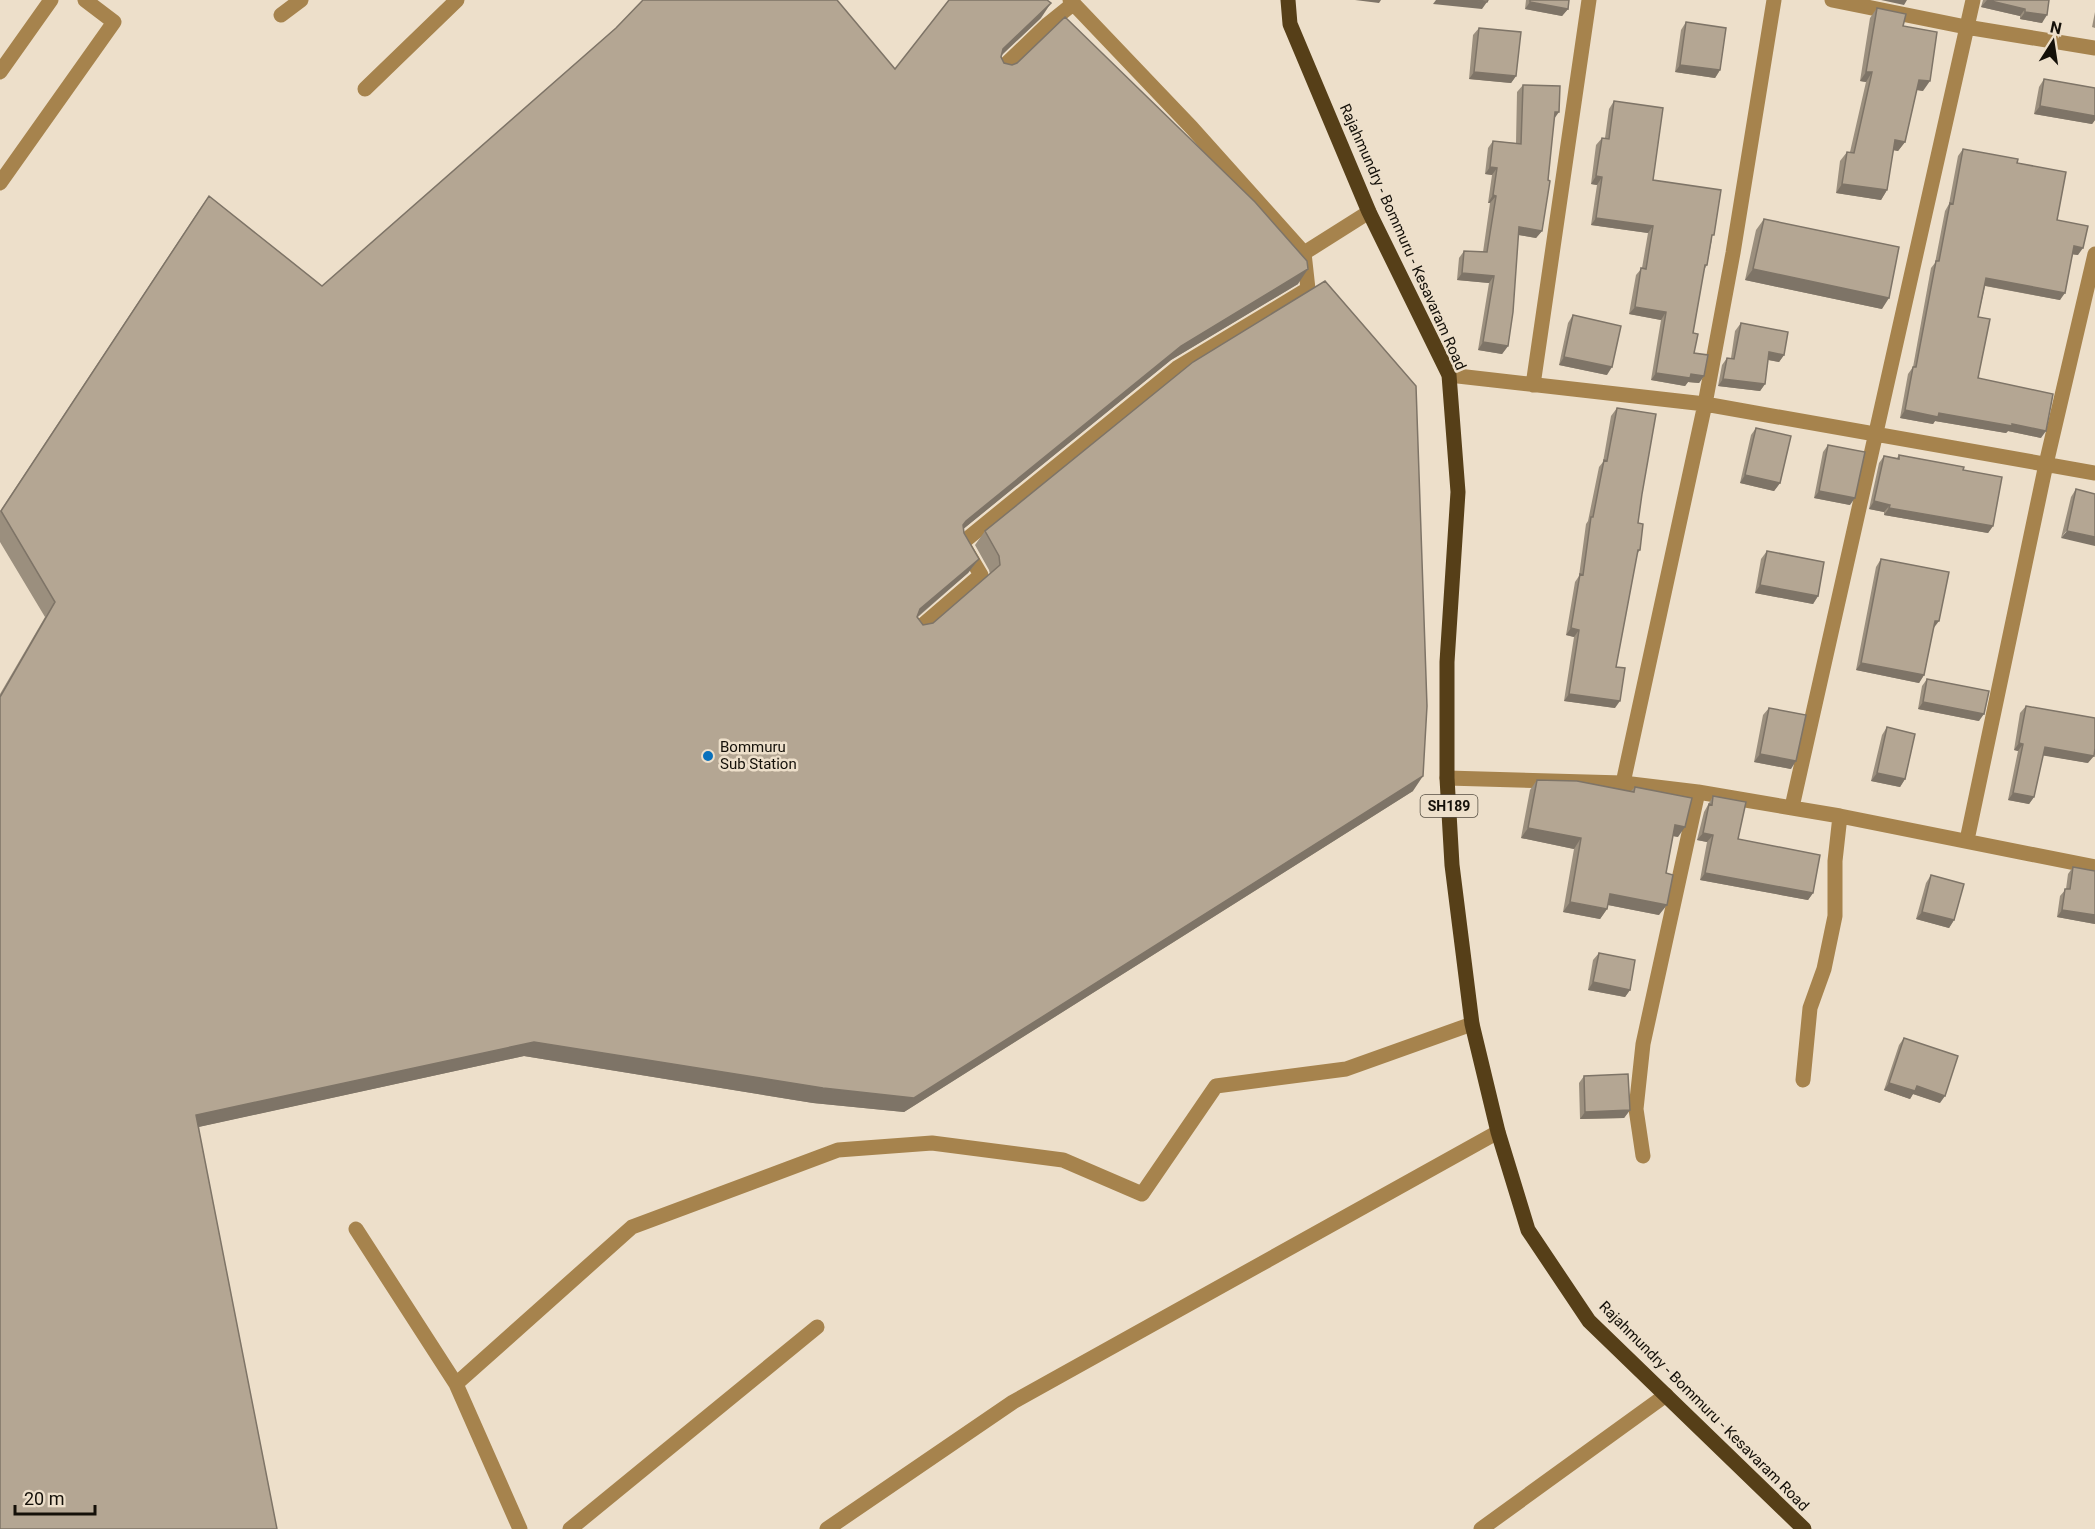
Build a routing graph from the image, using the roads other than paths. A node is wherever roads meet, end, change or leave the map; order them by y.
1 (51, 0) edge
2 (85, 0) edge
3 (301, 0) edge
4 (457, 0) edge
5 (1288, 0) edge
6 (1589, 0) edge
7 (1774, 0) edge
8 (1832, 0) edge
9 (1973, 0) edge
10 (1072, 2) edge
11 (282, 15) dead end
12 (1966, 27) junction
13 (2095, 48) edge
14 (1000, 70) edge
15 (0, 72) edge
16 (364, 89) dead end
17 (0, 183) edge
18 (1369, 212) junction
19 (1304, 253) junction
20 (2095, 254) edge
21 (1449, 375) junction
22 (1533, 385) junction
23 (1705, 404) junction
24 (1875, 434) junction
25 (2046, 464) junction
26 (2095, 473) edge
27 (917, 630) edge
28 (1447, 778) junction
29 (1623, 783) junction
30 (1698, 792) junction
31 (1792, 807) junction
32 (1840, 816) junction
33 (1967, 840) junction
34 (2095, 867) edge
35 (1472, 1024) junction
36 (1803, 1080) dead end
37 (1498, 1132) junction
38 (1643, 1156) dead end
39 (356, 1229) dead end
40 (817, 1327) dead end
41 (456, 1384) junction
42 (1666, 1395) junction
43 (520, 1529) edge
44 (570, 1529) edge
45 (827, 1529) edge
46 (1481, 1529) edge
47 (1804, 1529) edge

1 - 15 street
2 - 17 street
3 - 11 street
4 - 16 street
5 - 18 main road, Rajahmundry - Bommuru - Kesavaram Road / SH189
6 - 22 street
7 - 23 street
8 - 12 street
9 - 12 street
10 - 14 street
10 - 19 street
12 - 13 street
12 - 24 street
18 - 19 street
18 - 21 main road, Rajahmundry - Bommuru - Kesavaram Road / SH189
19 - 27 street
20 - 25 street
21 - 22 street
21 - 28 main road, Rajahmundry - Bommuru - Kesavaram Road / SH189
22 - 23 street
23 - 24 street
23 - 29 street
24 - 25 street
24 - 31 street
25 - 26 street
25 - 33 street
28 - 29 street
28 - 35 main road, Rajahmundry - Bommuru - Kesavaram Road / SH189
29 - 30 street
30 - 31 street
30 - 38 street
31 - 32 street
32 - 33 street
32 - 36 street
33 - 34 street
35 - 37 main road, Rajahmundry - Bommuru - Kesavaram Road / SH189
35 - 41 street
37 - 42 main road, Rajahmundry - Bommuru - Kesavaram Road / SH189
37 - 45 street
39 - 41 street
40 - 44 street
41 - 43 street
42 - 46 street
42 - 47 main road, Rajahmundry - Bommuru - Kesavaram Road / SH189

